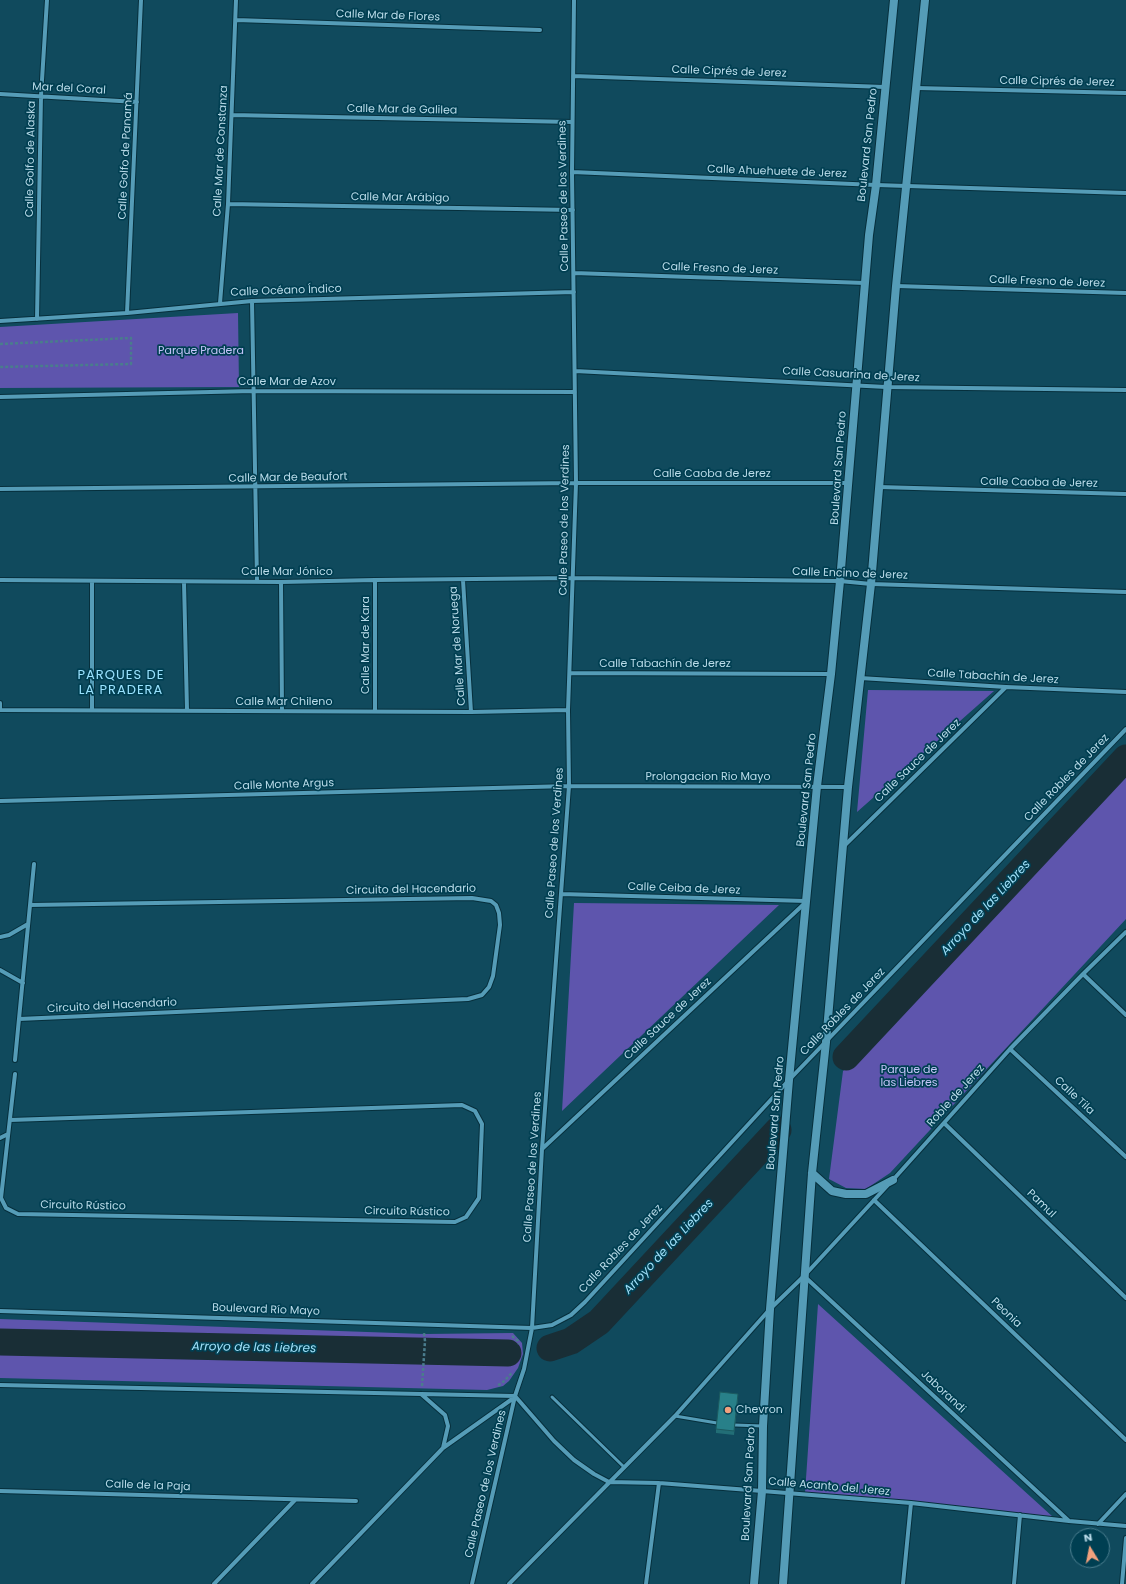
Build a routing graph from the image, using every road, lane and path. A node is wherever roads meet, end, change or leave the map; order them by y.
1 (47, 0) edge
2 (141, 0) edge
3 (236, 0) edge
4 (574, 0) edge
5 (894, 0) edge
6 (925, 0) edge
7 (236, 20) junction
8 (540, 30) dead end
9 (573, 76) junction
10 (885, 87) junction
11 (916, 88) junction
12 (1126, 93) edge
13 (0, 94) edge
14 (41, 96) junction
15 (137, 102) junction
16 (232, 115) junction
17 (572, 122) junction
18 (572, 172) junction
19 (876, 185) junction
20 (906, 185) junction
21 (1126, 193) edge
22 (228, 204) junction
23 (573, 210) junction
24 (574, 273) junction
25 (865, 282) junction
26 (896, 286) junction
27 (574, 292) junction
28 (1126, 293) edge
29 (252, 301) junction
30 (220, 303) junction
31 (127, 313) junction
32 (37, 319) junction
33 (0, 322) edge
34 (0, 344) edge
35 (0, 367) edge
36 (575, 371) junction
37 (856, 384) junction
38 (886, 387) junction
39 (1126, 390) edge
40 (253, 391) junction
41 (575, 392) junction
42 (0, 397) edge
43 (576, 483) junction
44 (849, 483) junction
45 (255, 487) junction
46 (879, 487) junction
47 (0, 489) edge
48 (1126, 494) edge
49 (573, 578) junction
50 (0, 580) edge
51 (375, 580) junction
52 (463, 580) junction
53 (257, 581) junction
54 (840, 581) junction
55 (92, 582) junction
56 (184, 582) junction
57 (281, 582) junction
58 (871, 584) junction
59 (1126, 592) edge
60 (570, 673) junction
61 (831, 674) junction
62 (860, 678) junction
63 (1006, 687) junction
64 (1126, 692) edge
65 (0, 703) edge
66 (0, 710) edge
67 (92, 710) junction
68 (186, 710) junction
69 (568, 710) junction
70 (282, 711) junction
71 (375, 711) junction
72 (472, 712) junction
73 (1126, 729) edge
74 (569, 786) junction
75 (817, 786) junction
76 (848, 787) junction
77 (0, 801) edge
78 (843, 847) junction
79 (34, 864) dead end
80 (561, 894) junction
81 (807, 901) junction
82 (30, 905) junction
83 (28, 924) junction
84 (1126, 932) edge
85 (0, 937) edge
86 (0, 970) edge
87 (1083, 974) junction
88 (23, 983) junction
89 (1126, 1015) edge
90 (19, 1019) junction
91 (826, 1042) junction
92 (1010, 1049) junction
93 (16, 1060) dead end
94 (14, 1074) dead end
95 (789, 1080) junction
96 (10, 1120) junction
97 (944, 1124) junction
98 (8, 1134) junction
99 (0, 1138) edge
100 (542, 1149) junction
101 (1126, 1157) edge
102 (812, 1173) junction
103 (893, 1180) junction
104 (1, 1188) edge
105 (874, 1200) junction
106 (804, 1276) junction
107 (1126, 1298) edge
108 (770, 1309) junction
109 (0, 1311) edge
110 (532, 1328) junction
111 (431, 1334) dead end
112 (505, 1336) dead end
113 (520, 1350) dead end
114 (514, 1371) dead end
115 (0, 1385) edge
116 (429, 1386) dead end
117 (494, 1386) dead end
118 (422, 1394) junction
119 (515, 1396) junction
120 (552, 1397) dead end
121 (675, 1416) junction
122 (717, 1423) edge
123 (735, 1425) edge
124 (763, 1426) junction
125 (1126, 1440) edge
126 (443, 1448) junction
127 (624, 1467) junction
128 (609, 1482) junction
129 (658, 1483) junction
130 (0, 1491) edge
131 (762, 1491) junction
132 (790, 1494) junction
133 (1126, 1494) edge
134 (295, 1500) junction
135 (356, 1501) dead end
136 (911, 1503) junction
137 (1020, 1515) junction
138 (1069, 1521) junction
139 (1098, 1524) junction
140 (1126, 1526) edge
141 (1126, 1538) edge
142 (214, 1584) edge
143 (312, 1584) edge
144 (472, 1584) edge
145 (509, 1584) edge
146 (646, 1584) edge
147 (754, 1584) edge
148 (783, 1584) edge
149 (903, 1584) edge
150 (1014, 1584) edge
151 (1122, 1584) edge

1 - 14 street, Calle Golfo de Alaska
2 - 15 street, Calle Golfo de Panamá
3 - 7 street, Calle Mar de Constanza
4 - 9 street, Calle Paseo de los Verdines
5 - 10 street, Boulevard San Pedro
6 - 11 street
7 - 8 street, Calle Mar de Flores
7 - 16 street, Calle Mar de Constanza
9 - 10 street, Calle Ciprés de Jerez
9 - 17 street, Calle Paseo de los Verdines
10 - 19 street, Boulevard San Pedro
11 - 12 street, Calle Ciprés de Jerez
11 - 20 street
13 - 14 street, Mar del Coral
14 - 15 street, Mar del Coral
14 - 32 street, Calle Golfo de Alaska
15 - 31 street, Calle Golfo de Panamá
16 - 17 street, Calle Mar de Galilea
16 - 22 street, Calle Mar de Constanza
17 - 18 street, Calle Paseo de los Verdines
18 - 19 street, Calle Ahuehuete de Jerez
18 - 23 street, Calle Paseo de los Verdines
19 - 20 street, Calle Ahuehuete de Jerez
19 - 25 street, Boulevard San Pedro
20 - 21 street, Calle Ahuehuete de Jerez
20 - 26 street
22 - 23 street, Calle Mar Arábigo
22 - 30 street, Calle Mar de Constanza
23 - 24 street, Calle Paseo de los Verdines
24 - 25 street, Calle Fresno de Jerez
24 - 27 street, Calle Paseo de los Verdines
25 - 37 street, Boulevard San Pedro
26 - 28 street, Calle Fresno de Jerez
26 - 38 street
27 - 29 street, Calle Océano Índico
27 - 36 street, Calle Paseo de los Verdines
29 - 30 street, Calle Océano Índico
29 - 40 street
30 - 31 street, Calle Océano Índico
31 - 32 street, Calle Océano Índico
32 - 33 street, Calle Océano Índico
34 - 35 path
36 - 37 street, Calle Casuarina de Jerez
36 - 41 street, Calle Paseo de los Verdines
37 - 38 street, Calle Casuarina de Jerez
37 - 44 street, Boulevard San Pedro
38 - 39 street, Calle Casuarina de Jerez
38 - 46 street
40 - 41 street, Calle Mar de Azov
40 - 42 street, Calle Mar de Azov
40 - 45 street
41 - 43 street, Calle Paseo de los Verdines
43 - 44 street, Calle Caoba de Jerez
43 - 45 street, Calle Mar de Beaufort
43 - 49 street, Calle Paseo de los Verdines
44 - 54 street, Boulevard San Pedro
45 - 47 street, Calle Mar de Beaufort
45 - 53 street
46 - 48 street, Calle Caoba de Jerez
46 - 58 street
49 - 52 street, Calle Mar Jónico
49 - 54 street, Calle Encino de Jerez
49 - 60 street, Calle Paseo de los Verdines
50 - 55 street, Calle Mar Jónico
51 - 52 street, Calle Mar Jónico
51 - 57 street, Calle Mar Jónico
51 - 71 street, Calle Mar de Kara
52 - 72 street, Calle Mar de Noruega
53 - 56 street, Calle Mar Jónico
53 - 57 street, Calle Mar Jónico
54 - 58 street, Calle Encino de Jerez
54 - 61 street, Boulevard San Pedro
55 - 56 street, Calle Mar Jónico
55 - 67 street
56 - 68 street
57 - 70 street
58 - 59 street, Calle Encino de Jerez
58 - 62 street
60 - 61 street, Calle Tabachín de Jerez
60 - 69 street, Calle Paseo de los Verdines
61 - 75 street, Boulevard San Pedro
62 - 63 street, Calle Tabachín de Jerez
62 - 76 street
63 - 64 street, Calle Tabachín de Jerez
63 - 78 street, Calle Sauce de Jerez
65 - 66 street
66 - 67 street, Calle Mar Chileno
67 - 68 street, Calle Mar Chileno
68 - 70 street, Calle Mar Chileno
69 - 72 street, Calle Mar Chileno
69 - 74 street, Calle Paseo de los Verdines
70 - 71 street, Calle Mar Chileno
71 - 72 street, Calle Mar Chileno
73 - 91 street, Calle Robles de Jerez
74 - 75 street, Prolongacion Rio Mayo
74 - 77 street, Calle Monte Argus
74 - 80 street, Calle Paseo de los Verdines
75 - 76 street, Prolongacion Rio Mayo
75 - 81 street, Boulevard San Pedro
76 - 78 street
78 - 91 street
79 - 82 street
80 - 81 street, Calle Ceiba de Jerez
80 - 100 street, Calle Paseo de los Verdines
81 - 95 street, Boulevard San Pedro
81 - 100 street, Calle Sauce de Jerez
82 - 83 street
82 - 90 street, Circuito del Hacendario
83 - 85 street
83 - 88 street
84 - 87 street, Roble de Jerez
86 - 88 street
87 - 89 street
87 - 92 street, Roble de Jerez
88 - 90 street
90 - 93 street
91 - 95 street, Calle Robles de Jerez
91 - 102 street
92 - 97 street, Roble de Jerez
92 - 101 street, Calle Tila
94 - 96 street, Circuito Rústico
95 - 108 street, Boulevard San Pedro
95 - 110 street, Calle Robles de Jerez
96 - 98 street, Circuito Rústico
96 - 104 street, Circuito Rústico
97 - 103 street, Roble de Jerez
97 - 107 street, Pamul
98 - 99 street
98 - 104 street, Circuito Rústico
100 - 110 street, Calle Paseo de los Verdines
102 - 103 street
102 - 106 street
103 - 105 street, Roble de Jerez
105 - 106 street, Roble de Jerez
105 - 125 street, Peonia
106 - 108 street, Roble de Jerez
106 - 132 street
106 - 138 street, Jaborandi
108 - 121 street, Roble de Jerez
108 - 124 street, Boulevard San Pedro
109 - 110 street, Boulevard Río Mayo
110 - 119 street, Calle Paseo de los Verdines
111 - 116 path
112 - 113 path
114 - 117 path
115 - 118 street
118 - 119 street
118 - 126 street
119 - 126 street
119 - 128 street, Calle Acanto del Jerez
119 - 144 street, Calle Paseo de los Verdines
120 - 127 lane
121 - 122 lane
121 - 127 street, Roble de Jerez
123 - 124 lane
124 - 131 street, Boulevard San Pedro
126 - 143 street
127 - 128 street, Roble de Jerez
128 - 129 street, Calle Acanto del Jerez
128 - 145 street, Roble de Jerez
129 - 131 street, Calle Acanto del Jerez
129 - 146 street
130 - 134 street, Calle de la Paja
131 - 132 street, Calle Acanto del Jerez
131 - 147 street, Boulevard San Pedro
132 - 136 street, Calle Acanto del Jerez
132 - 148 street
133 - 139 street
134 - 135 street, Calle de la Paja
134 - 142 street
136 - 137 street, Calle Acanto del Jerez
136 - 149 street
137 - 138 street, Calle Acanto del Jerez
137 - 150 street
138 - 139 street, Calle Acanto del Jerez
139 - 140 street, Calle Acanto del Jerez
141 - 151 street

